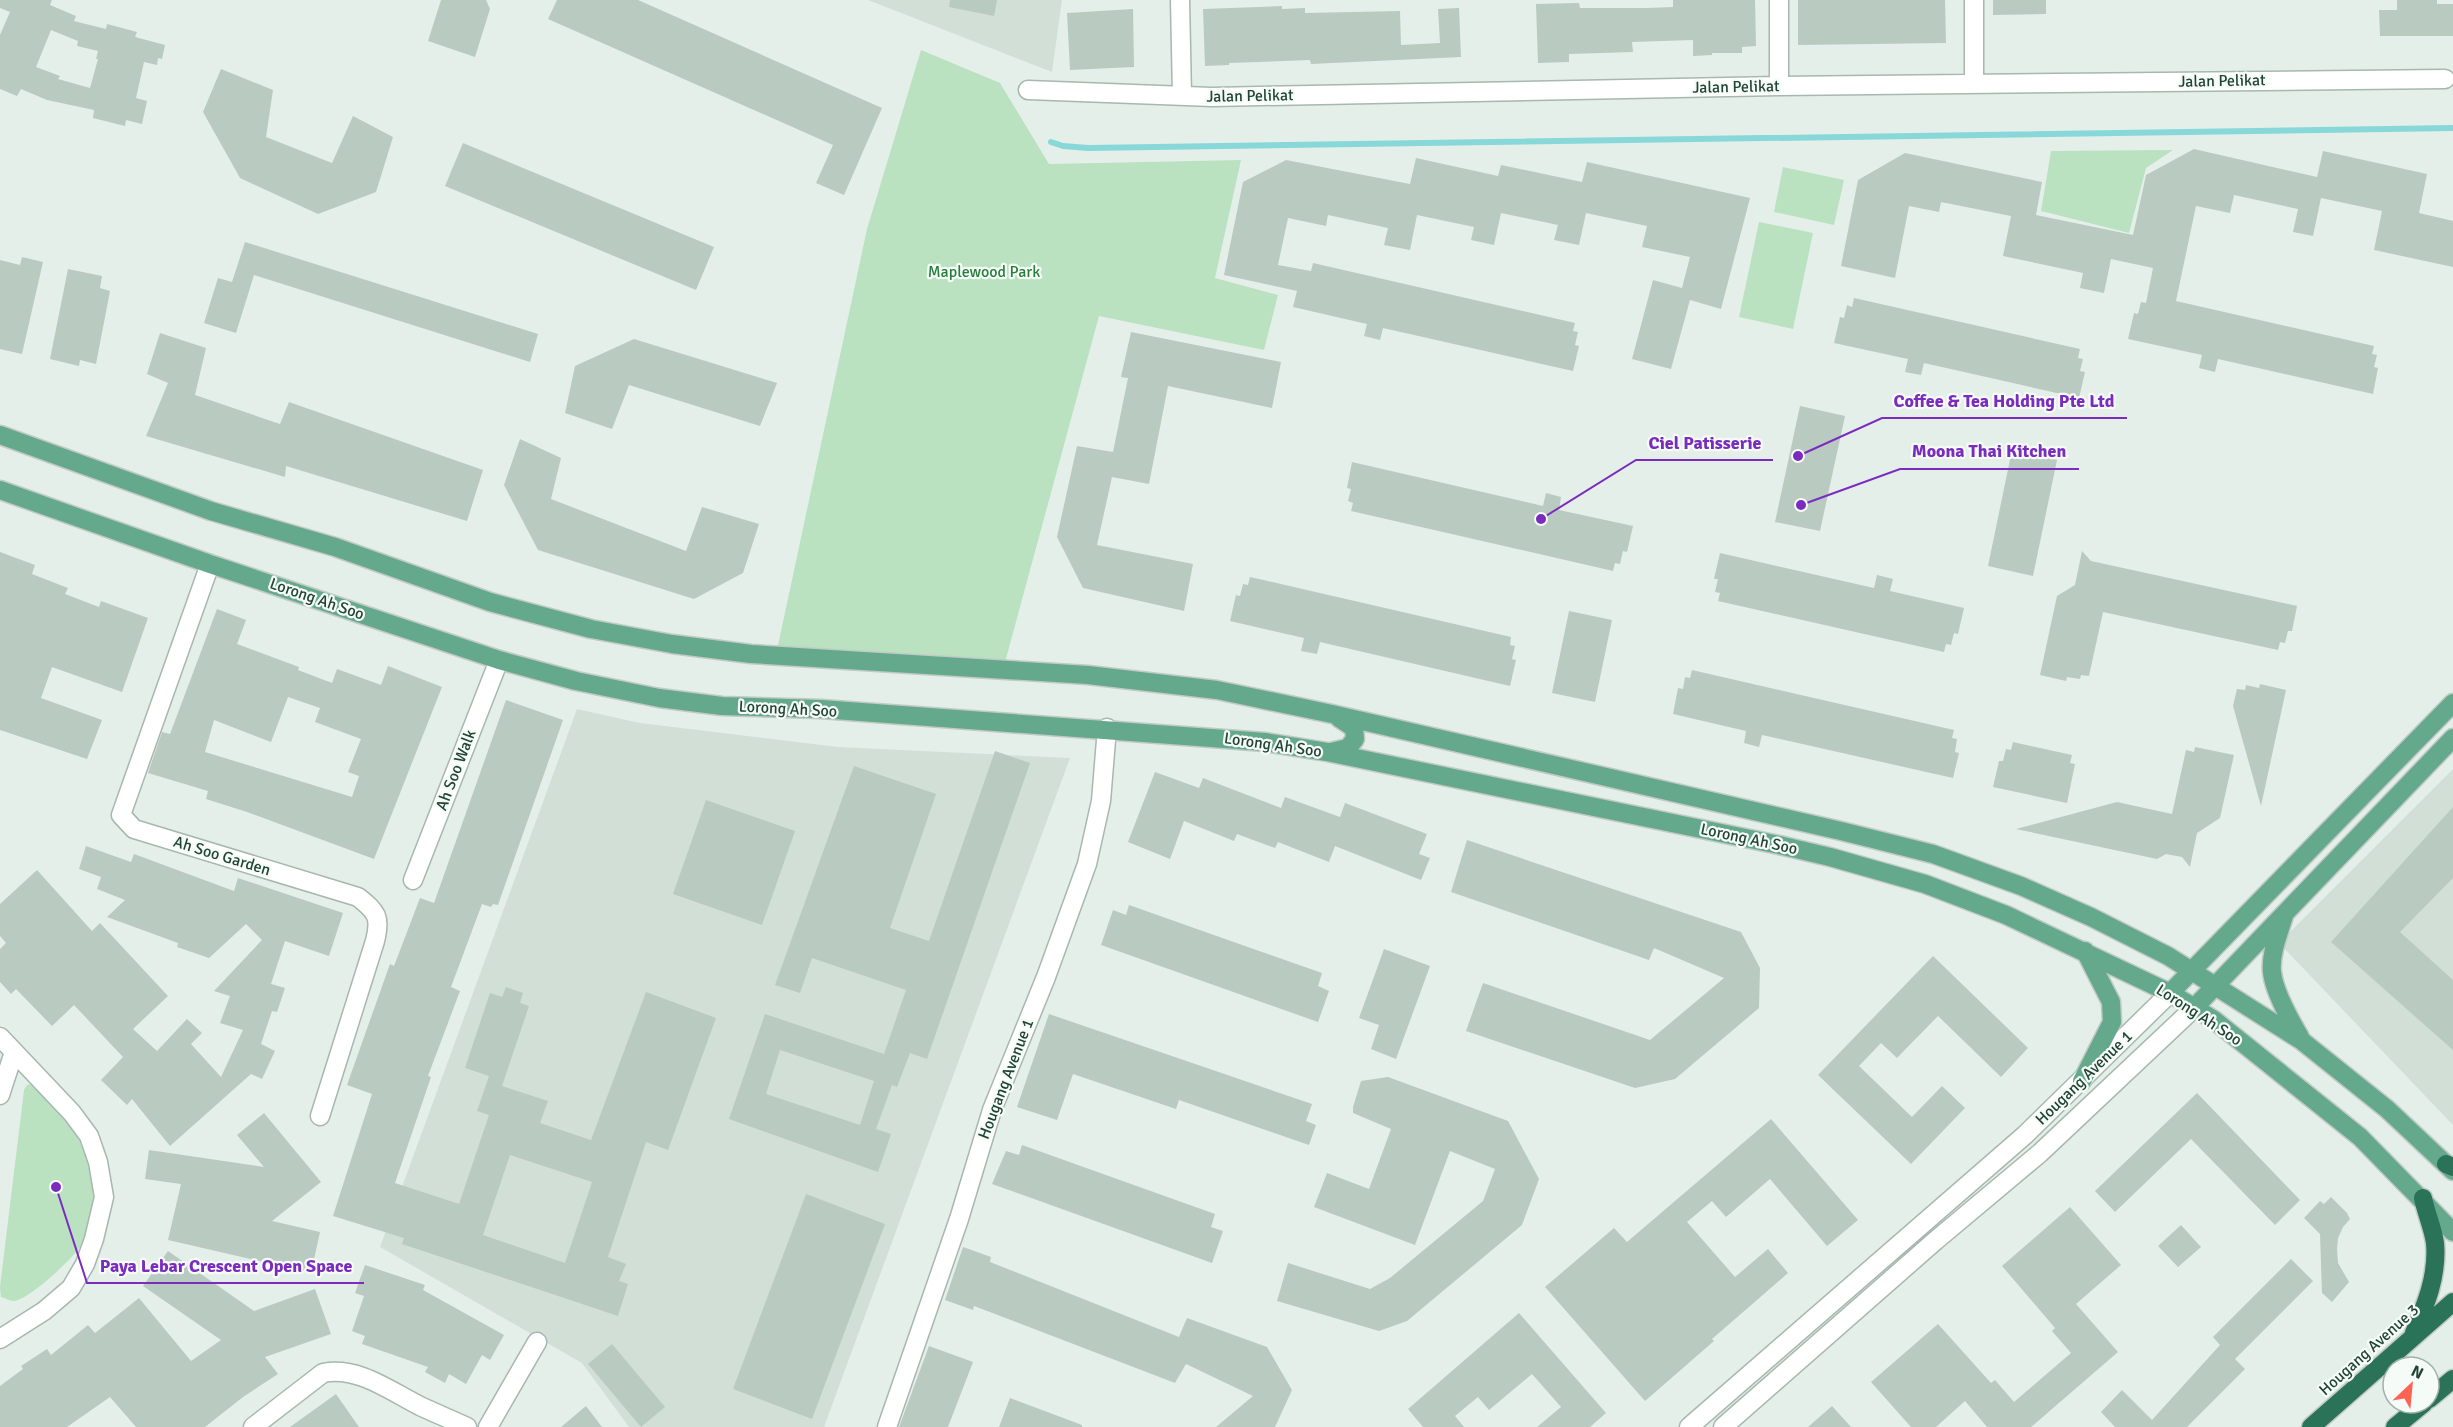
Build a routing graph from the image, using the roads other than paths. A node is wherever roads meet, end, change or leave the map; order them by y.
1 (1180, 0) edge
2 (1779, 0) edge
3 (1974, 0) edge
4 (2445, 79) dead end
5 (1974, 84) junction
6 (1779, 86) junction
7 (1028, 90) dead end
8 (1182, 96) junction
9 (0, 435) edge
10 (0, 490) edge
11 (210, 564) junction
12 (499, 660) junction
13 (2453, 703) edge
14 (1332, 714) junction
15 (1107, 728) junction
16 (2453, 738) edge
17 (1327, 752) junction
18 (413, 880) dead end
19 (2285, 912) junction
20 (2085, 951) junction
21 (2191, 971) junction
22 (2216, 986) junction
23 (2170, 993) junction
24 (2194, 1008) junction
25 (0, 1037) edge
26 (2302, 1041) junction
27 (14, 1052) junction
28 (2082, 1081) junction
29 (0, 1095) edge
30 (320, 1116) dead end
31 (2451, 1168) edge
32 (2422, 1198) junction
33 (2453, 1232) edge
34 (2453, 1302) edge
35 (1, 1336) edge
36 (2412, 1337) junction
37 (537, 1342) dead end
38 (2453, 1379) edge
39 (2441, 1389) edge
40 (2409, 1415) edge
41 (253, 1427) edge
42 (467, 1427) edge
43 (488, 1427) edge
44 (887, 1427) edge
45 (1689, 1427) edge
46 (1723, 1427) edge
47 (2311, 1427) edge
48 (2394, 1427) edge

1 - 8 street
2 - 6 street
3 - 5 street
4 - 5 street, Jalan Pelikat
5 - 6 street, Jalan Pelikat
6 - 8 street, Jalan Pelikat
7 - 8 street, Jalan Pelikat
9 - 14 main road, Lorong Ah Soo
10 - 11 main road, Lorong Ah Soo
11 - 12 main road, Lorong Ah Soo
11 - 30 street, Ah Soo Garden
12 - 15 main road, Lorong Ah Soo
12 - 18 street, Ah Soo Walk
13 - 21 main road, Hougang Avenue 1
14 - 17 main road
14 - 21 main road, Lorong Ah Soo
15 - 17 main road, Lorong Ah Soo
15 - 44 street, Hougang Avenue 1
16 - 19 main road, Hougang Avenue 1
17 - 20 main road, Lorong Ah Soo
19 - 22 main road, Hougang Avenue 1
19 - 26 main road
20 - 23 main road, Lorong Ah Soo
20 - 28 main road
21 - 22 main road, Lorong Ah Soo
21 - 23 main road, Hougang Avenue 1
22 - 24 main road, Hougang Avenue 1
22 - 26 main road, Lorong Ah Soo
23 - 24 main road, Lorong Ah Soo
23 - 28 street, Hougang Avenue 1
24 - 32 main road, Lorong Ah Soo
24 - 46 street, Hougang Avenue 1
25 - 27 street
26 - 31 main road, Lorong Ah Soo
27 - 29 street
27 - 35 street
28 - 45 street, Hougang Avenue 1
32 - 33 main road, Lorong Ah Soo
32 - 36 highway
34 - 36 highway, Hougang Avenue 3
36 - 47 highway, Hougang Avenue 3
37 - 43 street
38 - 39 highway
40 - 48 highway
41 - 42 street

